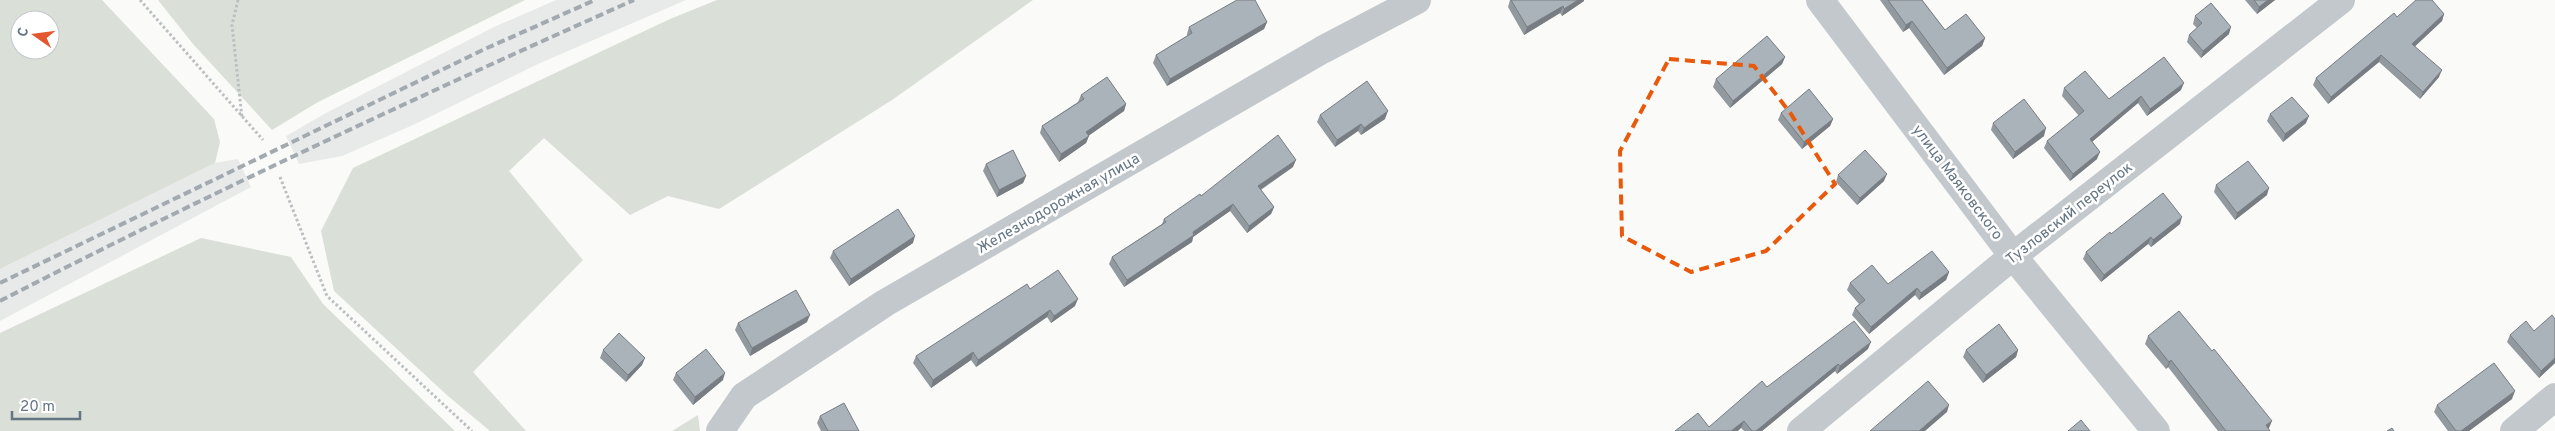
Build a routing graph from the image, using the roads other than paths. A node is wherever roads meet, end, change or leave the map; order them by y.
1 (1417, 0) edge
2 (1820, 0) edge
3 (2341, 0) edge
4 (2013, 256) junction
5 (2555, 397) edge
6 (720, 431) edge
7 (1801, 431) edge
8 (2156, 431) edge
9 (2514, 431) edge

1 - 6 street, Железнодорожная улица
2 - 4 street, улица Маяковского
3 - 4 street, Тузловский переулок
4 - 7 street, Тузловский переулок
4 - 8 street, улица Маяковского
5 - 9 street

